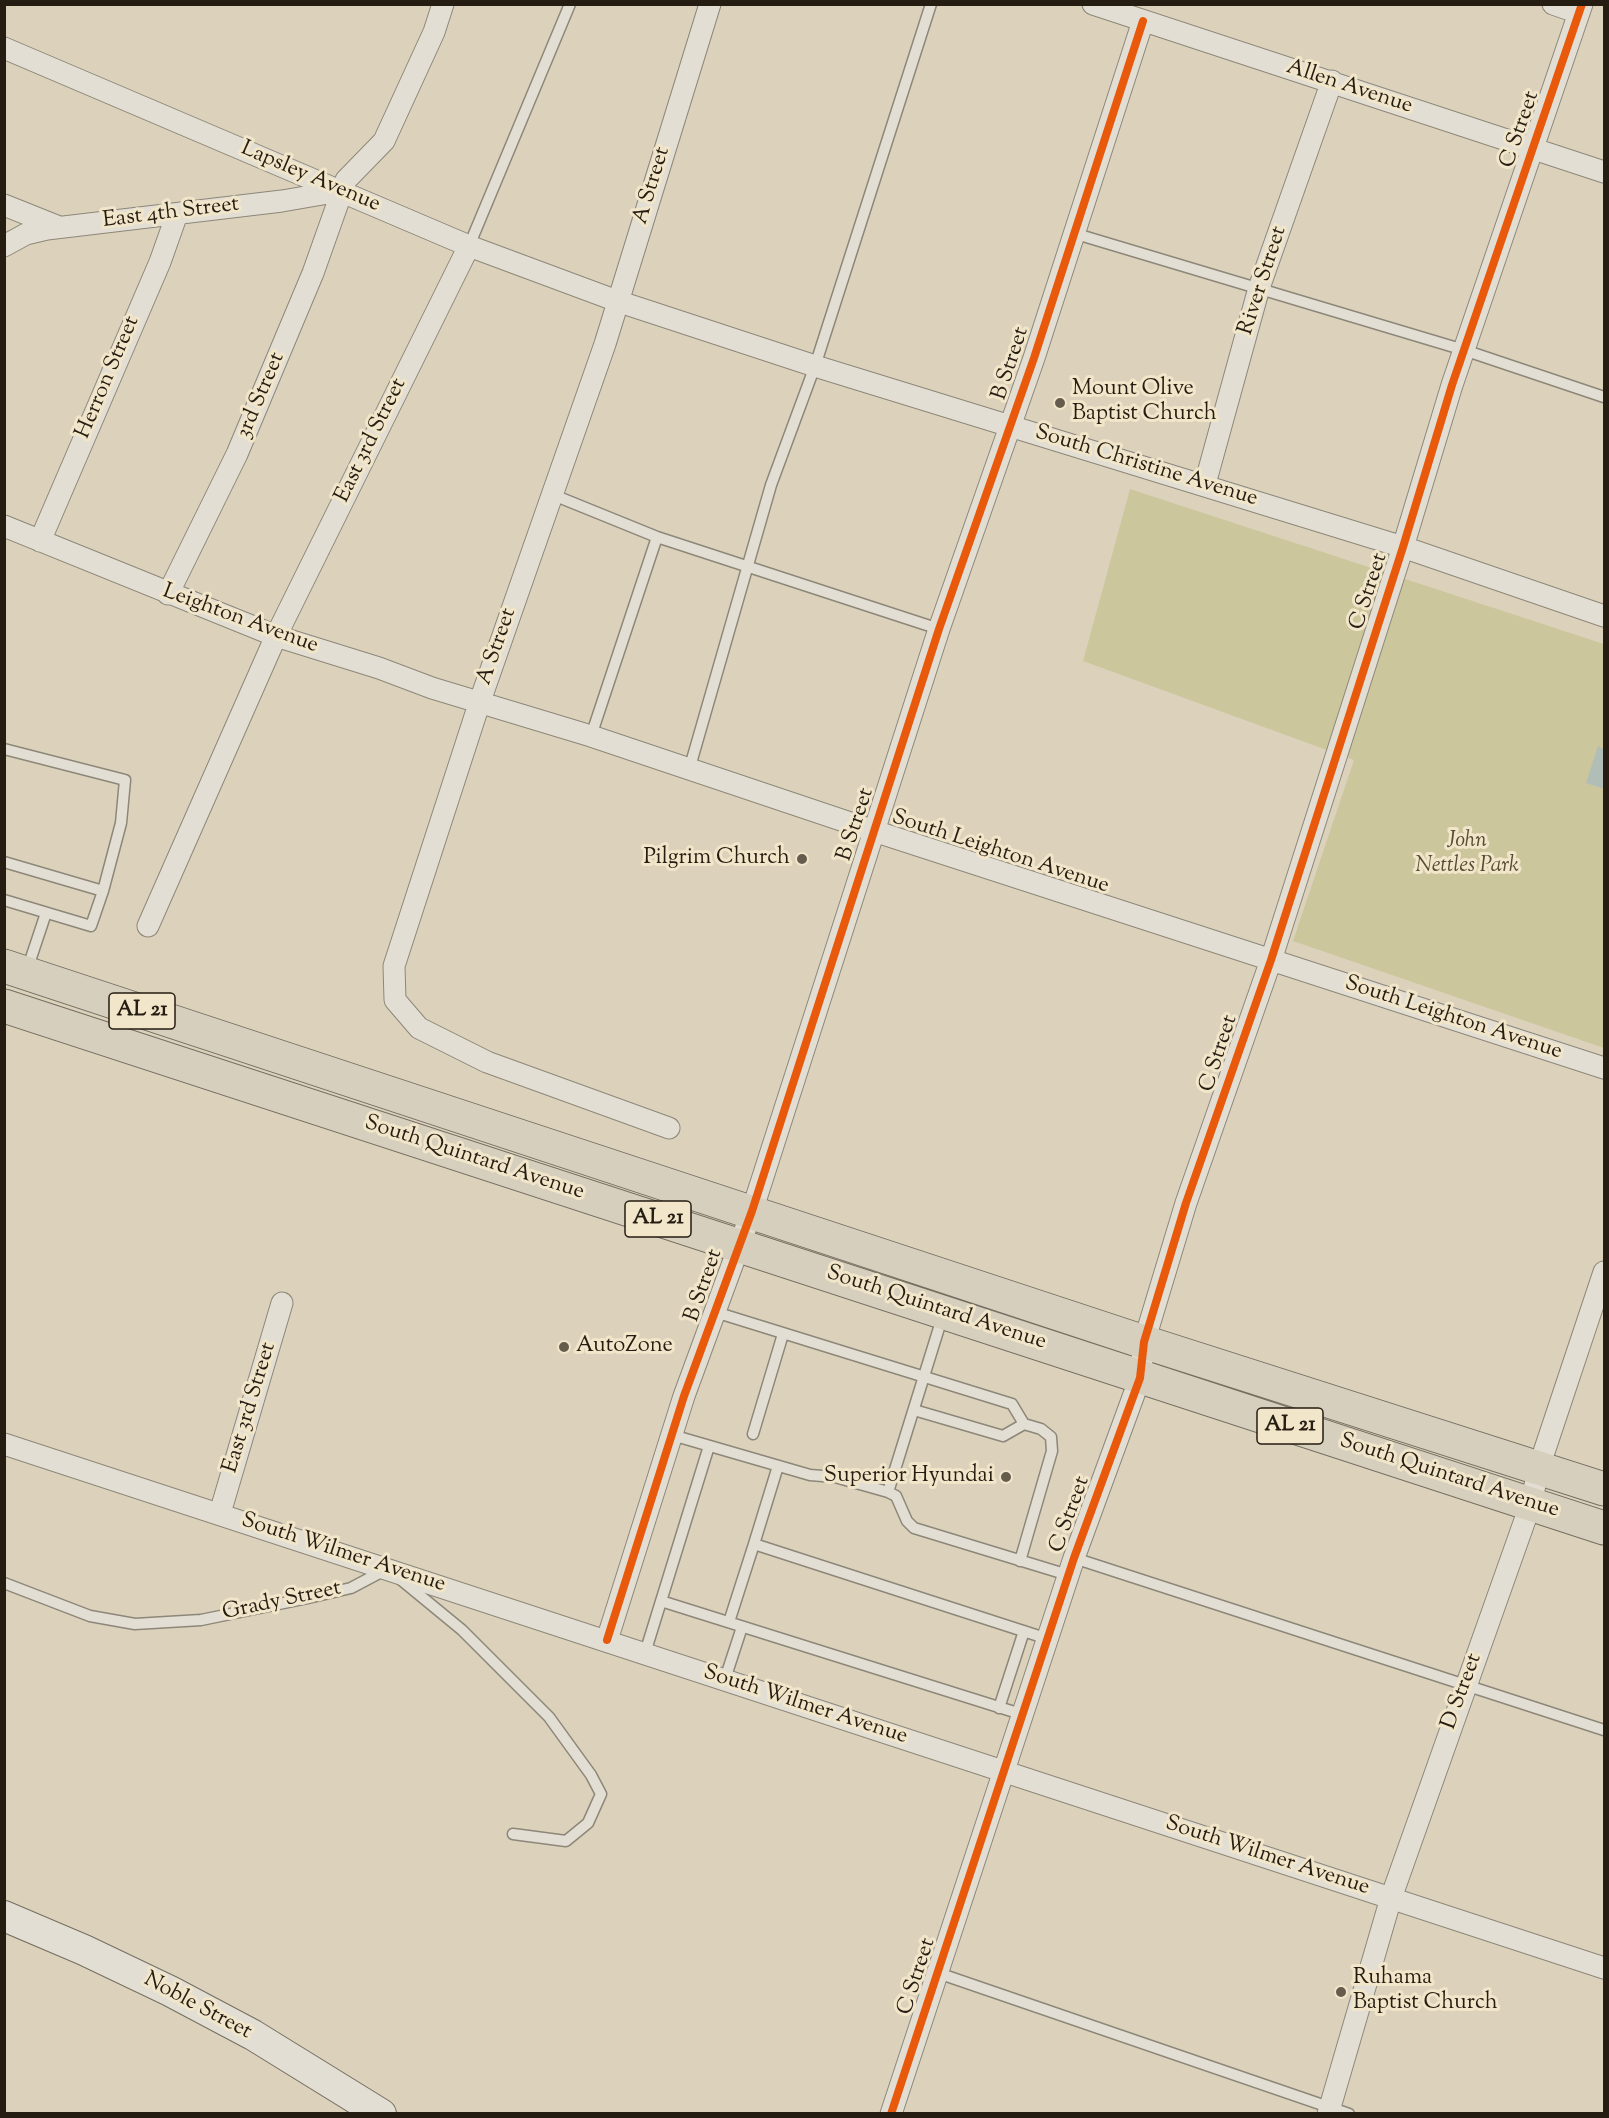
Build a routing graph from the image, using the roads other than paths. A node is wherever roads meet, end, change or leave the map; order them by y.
1 (443, 4) edge
2 (570, 4) edge
3 (711, 4) edge
4 (931, 4) edge
5 (1093, 4) edge
6 (1554, 4) edge
7 (1580, 9) edge
8 (1143, 21) junction
9 (4, 48) edge
10 (1332, 81) junction
11 (1534, 149) junction
12 (1605, 172) edge
13 (341, 191) junction
14 (4, 205) edge
15 (177, 214) junction
16 (60, 228) junction
17 (1073, 233) junction
18 (4, 246) edge
19 (469, 246) junction
20 (1259, 288) junction
21 (617, 302) junction
22 (1464, 350) junction
23 (815, 366) junction
24 (1605, 397) edge
25 (1011, 426) junction
26 (1205, 484) junction
27 (551, 494) junction
28 (4, 526) edge
29 (657, 537) junction
30 (40, 541) junction
31 (1403, 547) junction
32 (746, 567) junction
33 (168, 594) junction
34 (1605, 616) edge
35 (939, 629) junction
36 (276, 636) junction
37 (480, 701) junction
38 (591, 736) junction
39 (4, 749) edge
40 (689, 770) junction
41 (874, 831) junction
42 (4, 862) edge
43 (102, 891) junction
44 (4, 900) edge
45 (46, 913) junction
46 (148, 926) dead end
47 (1270, 960) junction
48 (15, 969) edge
49 (4, 1006) edge
50 (1605, 1068) edge
51 (669, 1128) dead end
52 (752, 1211) junction
53 (737, 1247) junction
54 (1603, 1280) edge
55 (282, 1303) dead end
56 (715, 1312) junction
57 (944, 1312) junction
58 (783, 1335) junction
59 (1144, 1342) junction
60 (924, 1378) junction
61 (1140, 1378) junction
62 (914, 1410) junction
63 (1024, 1424) junction
64 (753, 1434) dead end
65 (672, 1435) junction
66 (4, 1444) edge
67 (709, 1446) junction
68 (778, 1466) junction
69 (1539, 1467) junction
70 (1605, 1489) edge
71 (888, 1492) junction
72 (1531, 1503) junction
73 (220, 1514) junction
74 (1605, 1528) edge
75 (754, 1545) junction
76 (1020, 1561) junction
77 (1071, 1567) junction
78 (387, 1569) junction
79 (4, 1583) edge
80 (661, 1601) junction
81 (729, 1622) junction
82 (742, 1626) junction
83 (1024, 1631) junction
84 (1048, 1639) junction
85 (607, 1640) junction
86 (645, 1653) junction
87 (725, 1679) junction
88 (1466, 1683) junction
89 (999, 1708) junction
90 (1024, 1715) junction
91 (1605, 1730) edge
92 (1006, 1772) junction
93 (513, 1834) dead end
94 (1391, 1898) junction
95 (4, 1916) edge
96 (1605, 1968) edge
97 (938, 1973) junction
98 (1336, 2111) edge
99 (381, 2114) edge
100 (891, 2114) edge

1 - 13 street, 3rd Street
2 - 19 lane
3 - 21 street, A Street
4 - 23 lane
5 - 8 street, Allen Avenue
6 - 7 street
7 - 11 street, C Street
8 - 10 street, Allen Avenue
8 - 17 street, B Street
9 - 13 street, Lapsley Avenue
10 - 11 street, Allen Avenue
10 - 20 street, River Street
11 - 12 street, Allen Avenue
11 - 22 street, C Street
13 - 15 street, East 4th Street
13 - 19 street, Lapsley Avenue
13 - 33 street, 3rd Street
14 - 16 street
15 - 16 street, East 4th Street
15 - 30 street, Herron Street
16 - 18 street, East 4th Street
17 - 20 lane
17 - 25 street, B Street
19 - 21 street, Lapsley Avenue
19 - 36 street, East 3rd Street
20 - 22 lane
20 - 26 street, River Street
21 - 23 street, South Christine Avenue
21 - 27 street, A Street
22 - 24 lane
22 - 31 street, C Street
23 - 25 street, South Christine Avenue
23 - 32 lane
25 - 26 street, South Christine Avenue
25 - 35 street, B Street
26 - 31 street, South Christine Avenue
27 - 29 lane
27 - 37 street, A Street
28 - 30 street, Leighton Avenue
29 - 32 lane
29 - 38 lane
30 - 33 street, Leighton Avenue
31 - 34 street, South Christine Avenue
31 - 47 street, C Street
32 - 35 lane
32 - 40 lane
33 - 36 street, Leighton Avenue
35 - 41 street, B Street
36 - 37 street, Leighton Avenue
36 - 46 street, East 3rd Street
37 - 38 street, South Leighton Avenue
37 - 51 street, A Street
38 - 40 street, South Leighton Avenue
39 - 43 lane
40 - 41 street, South Leighton Avenue
41 - 47 street, South Leighton Avenue
41 - 52 street, B Street
42 - 43 lane
43 - 45 lane
44 - 45 lane
45 - 48 lane
47 - 50 street, South Leighton Avenue
47 - 59 street, C Street
48 - 52 highway, South Quintard Avenue / AL 21
49 - 53 highway, South Quintard Avenue / AL 21
52 - 53 street, B Street
52 - 59 highway, South Quintard Avenue / AL 21
53 - 56 street, B Street
53 - 57 highway, South Quintard Avenue / AL 21
54 - 69 street, D Street
55 - 73 street, East 3rd Street
56 - 58 lane
56 - 65 street, B Street
57 - 60 lane
57 - 61 highway, South Quintard Avenue / AL 21
58 - 60 lane
58 - 64 lane
59 - 61 street, C Street
59 - 69 highway, South Quintard Avenue / AL 21
60 - 62 lane
60 - 63 lane
61 - 72 highway, South Quintard Avenue / AL 21
61 - 77 street, C Street
62 - 63 lane
62 - 71 lane
63 - 76 lane
65 - 67 lane
65 - 85 street, B Street
66 - 73 street, South Wilmer Avenue
67 - 68 lane
67 - 80 lane
68 - 71 lane
68 - 75 lane
69 - 70 highway, South Quintard Avenue / AL 21
69 - 72 street, D Street
71 - 76 lane
72 - 74 highway, South Quintard Avenue / AL 21
72 - 88 street, D Street
73 - 78 street, South Wilmer Avenue
75 - 81 lane
75 - 83 lane
76 - 77 lane
77 - 84 street, C Street
77 - 88 lane
78 - 79 lane, Grady Street
78 - 85 street, South Wilmer Avenue
78 - 93 lane
80 - 81 lane
80 - 86 lane
81 - 82 lane
82 - 87 lane
82 - 89 lane
83 - 84 lane
83 - 89 lane
84 - 90 street, C Street
85 - 86 street, South Wilmer Avenue
86 - 87 street, South Wilmer Avenue
87 - 92 street, South Wilmer Avenue
88 - 91 lane
88 - 94 street, D Street
89 - 90 lane
90 - 92 street, C Street
92 - 94 street, South Wilmer Avenue
92 - 97 street, C Street
94 - 96 street, South Wilmer Avenue
94 - 98 street, D Street
95 - 99 main road, Noble Street
97 - 98 lane
97 - 100 street, C Street

